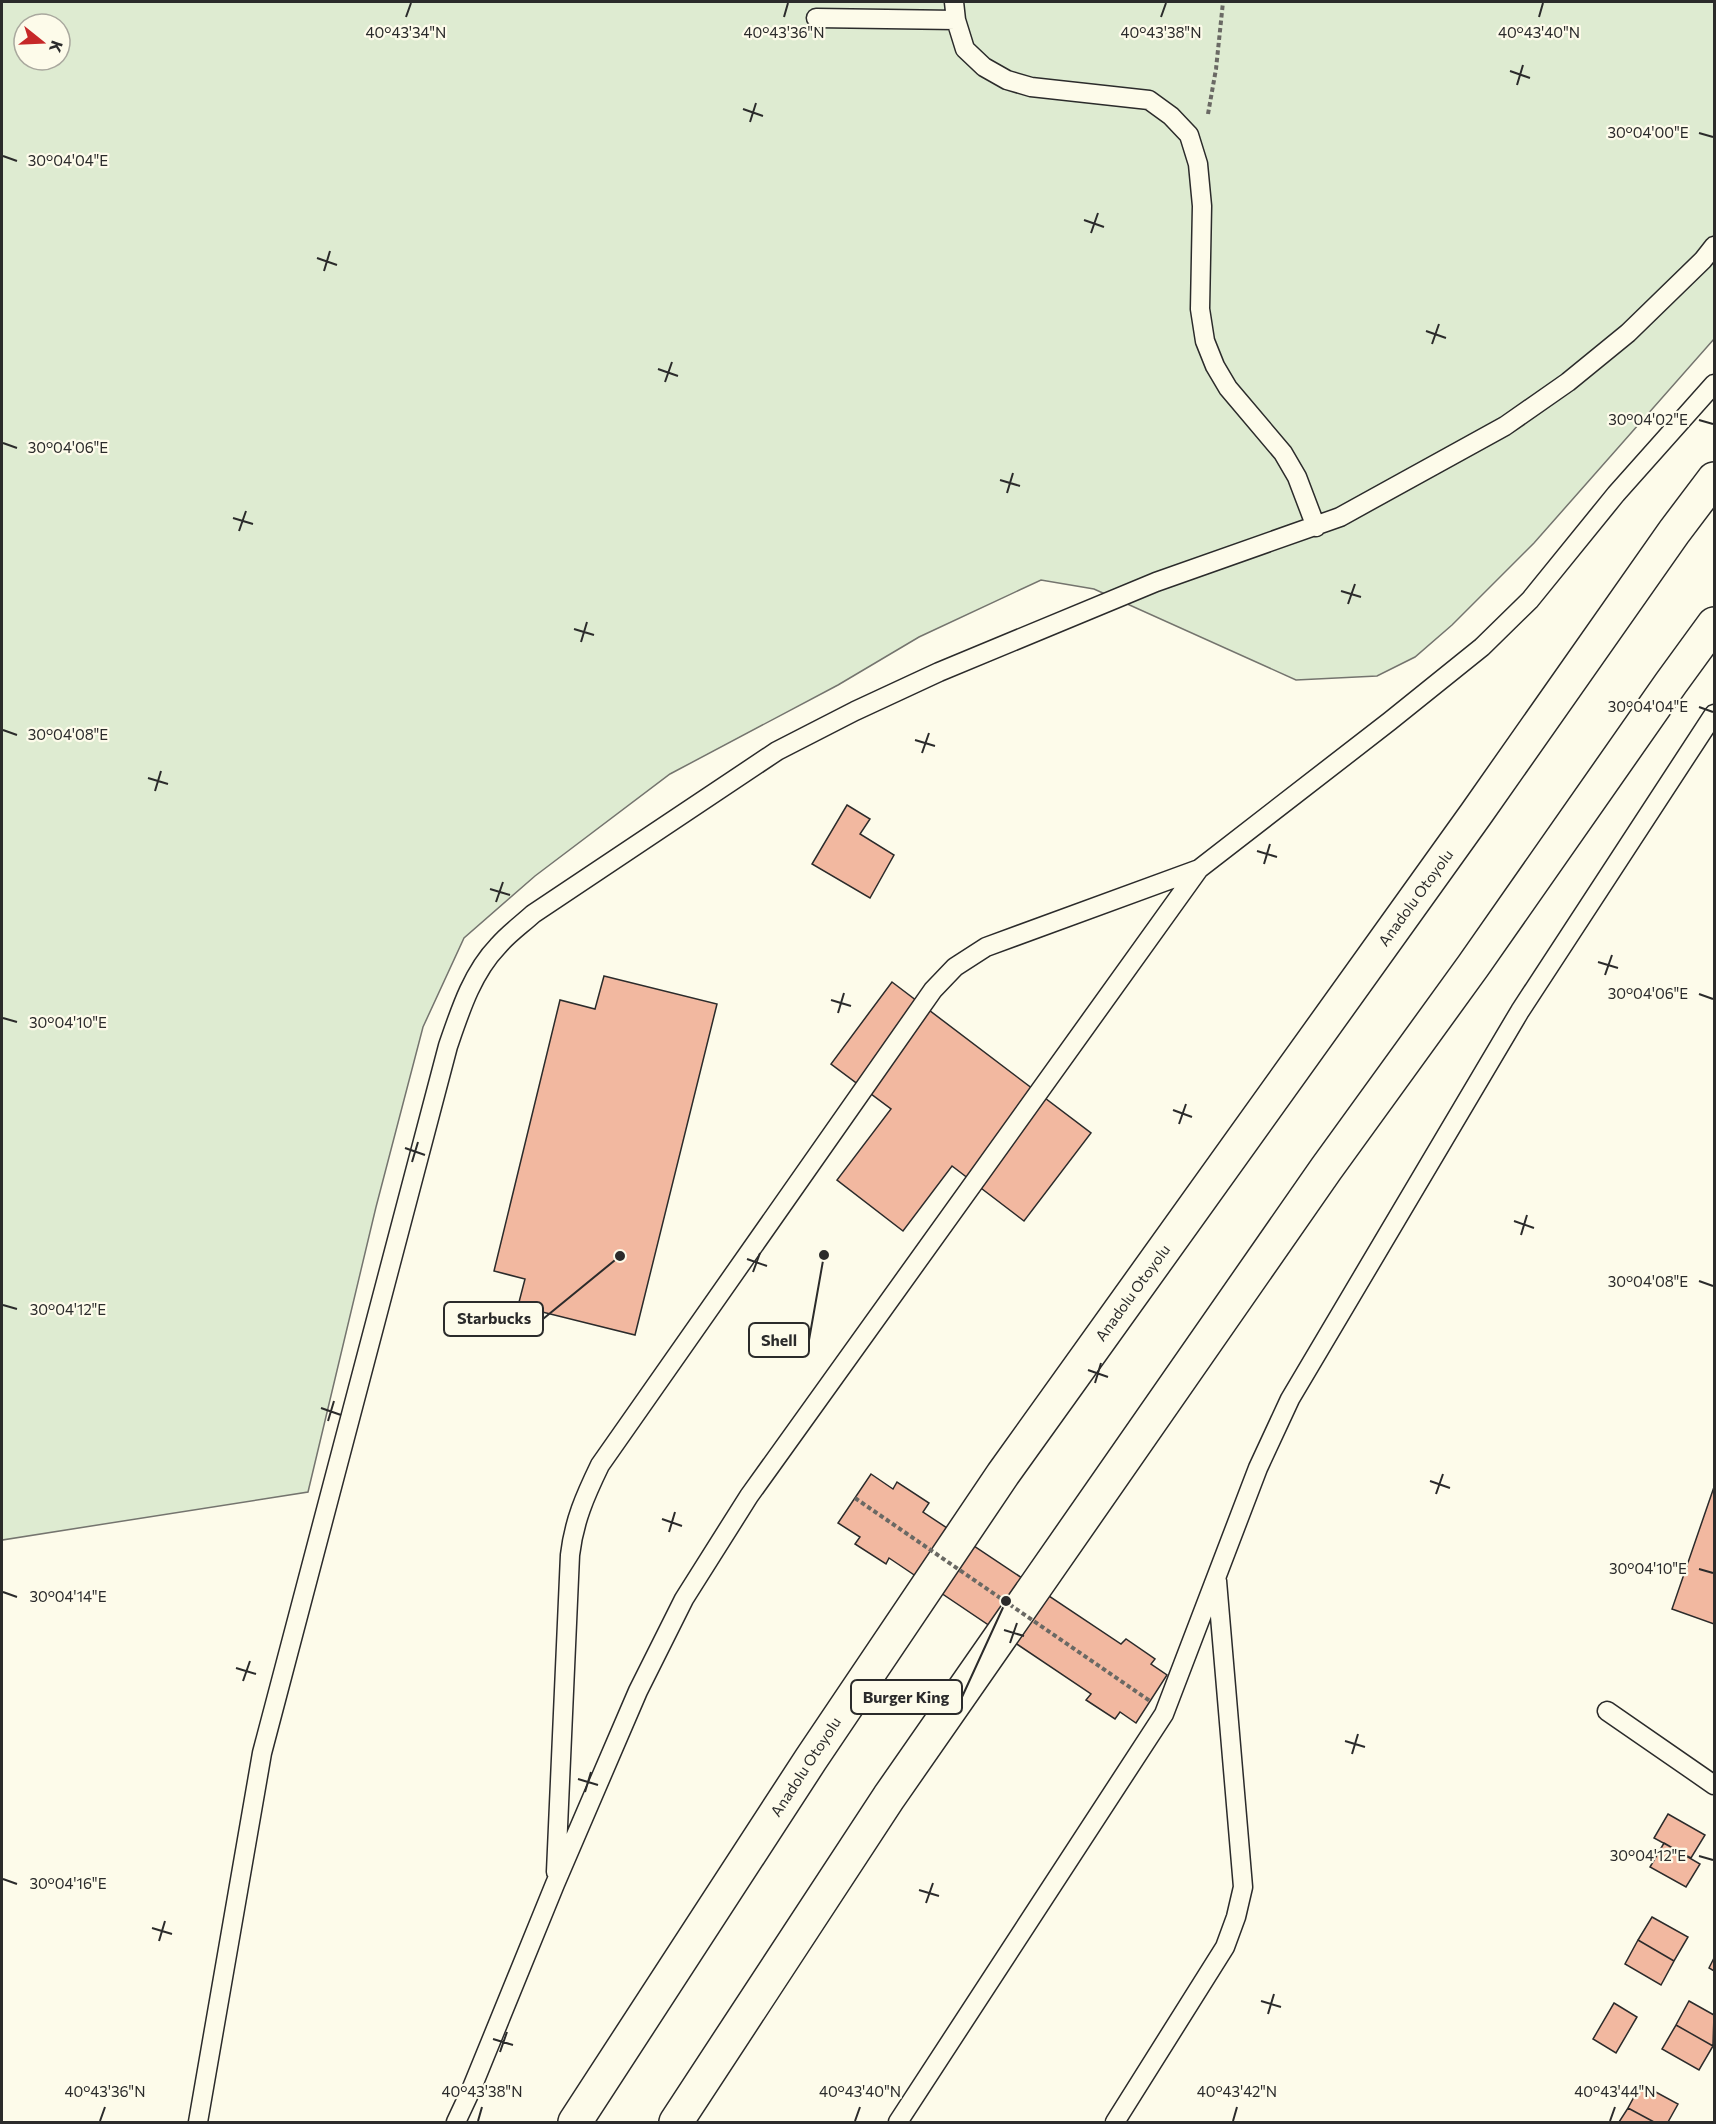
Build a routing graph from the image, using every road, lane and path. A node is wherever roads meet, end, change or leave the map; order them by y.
1 (954, 2) edge
2 (1223, 2) edge
3 (816, 18) dead end
4 (956, 20) junction
5 (1198, 164) junction
6 (1714, 246) edge
7 (1714, 384) edge
8 (1714, 479) edge
9 (1316, 526) junction
10 (1714, 624) edge
11 (1714, 714) edge
12 (1199, 869) junction
13 (855, 1498) dead end
14 (1216, 1574) junction
15 (1150, 1701) dead end
16 (1607, 1711) dead end
17 (1714, 1785) edge
18 (555, 1884) junction
19 (198, 2122) edge
20 (456, 2122) edge
21 (575, 2122) edge
22 (676, 2122) edge
23 (898, 2122) edge
24 (1115, 2122) edge

1 - 4 lane
2 - 5 path
3 - 4 lane
4 - 5 lane
5 - 9 lane
6 - 9 lane
7 - 12 lane
8 - 21 highway, Anadolu Otoyolu
9 - 19 lane
10 - 22 highway
11 - 14 lane
12 - 18 lane
12 - 18 lane
13 - 15 path, bridge
14 - 23 lane
14 - 24 lane
16 - 17 lane
18 - 20 lane

